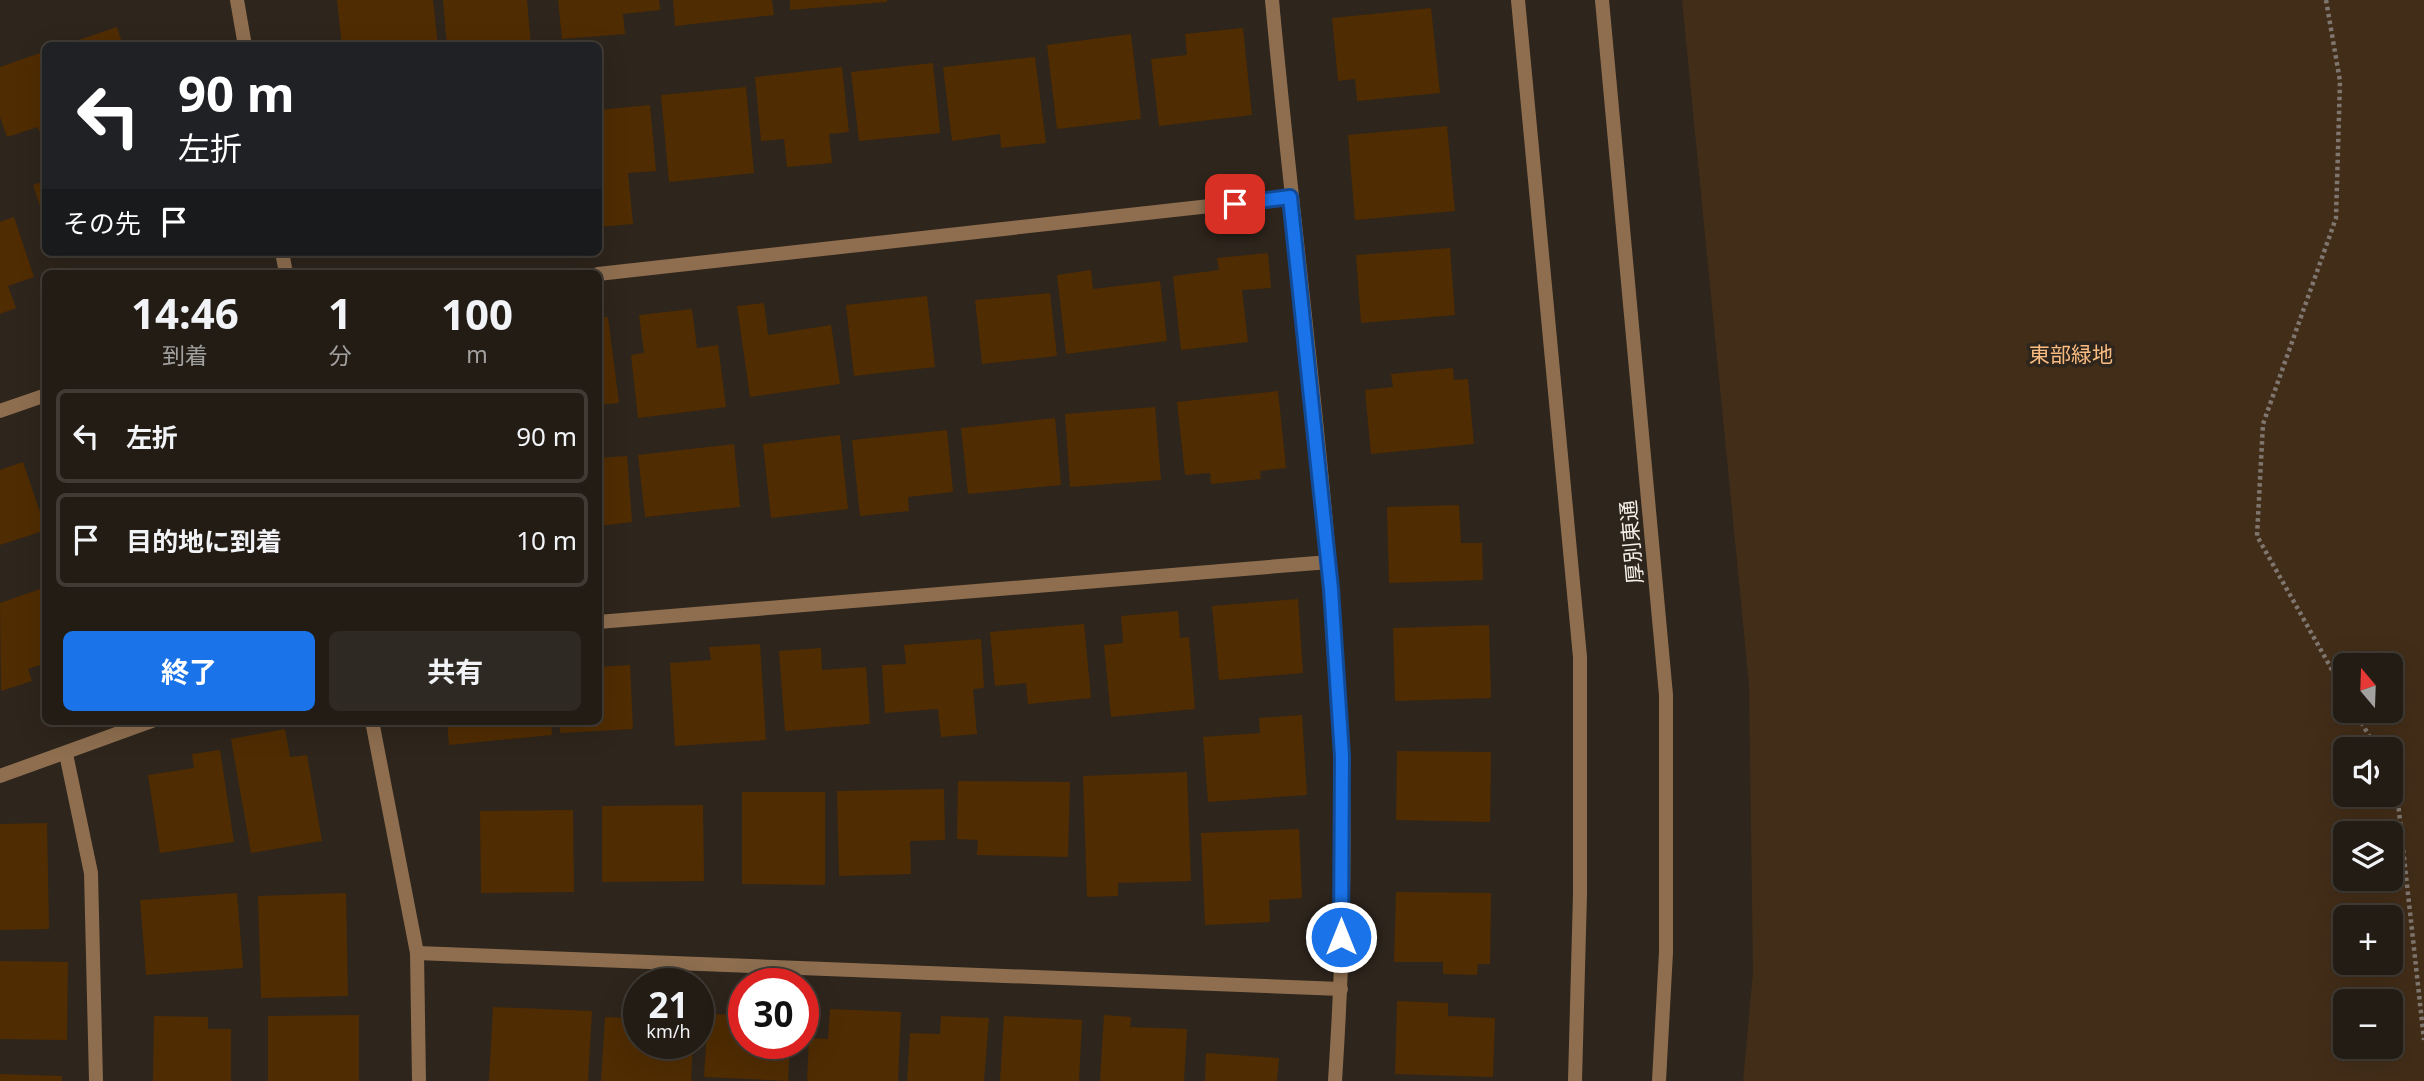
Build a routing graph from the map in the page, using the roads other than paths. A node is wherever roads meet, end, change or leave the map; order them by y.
1 (237, 0) edge
2 (1272, 0) edge
3 (1518, 0) edge
4 (1602, 0) edge
5 (244, 42) edge
6 (1290, 197) junction
7 (602, 274) edge
8 (42, 396) edge
9 (0, 411) edge
10 (1329, 562) junction
11 (602, 622) edge
12 (142, 725) edge
13 (373, 725) edge
14 (66, 754) junction
15 (0, 776) edge
16 (416, 953) junction
17 (1341, 989) junction
18 (96, 1081) edge
19 (419, 1081) edge
20 (1335, 1081) edge
21 (1575, 1081) edge
22 (1659, 1081) edge

1 - 5 street
2 - 6 street
3 - 21 street
4 - 22 street, 厚別東通
6 - 7 street
6 - 10 street
8 - 9 street
10 - 11 street
10 - 17 street
12 - 14 street
13 - 16 street
14 - 15 street
14 - 18 street
16 - 17 street
16 - 19 street
17 - 20 street

